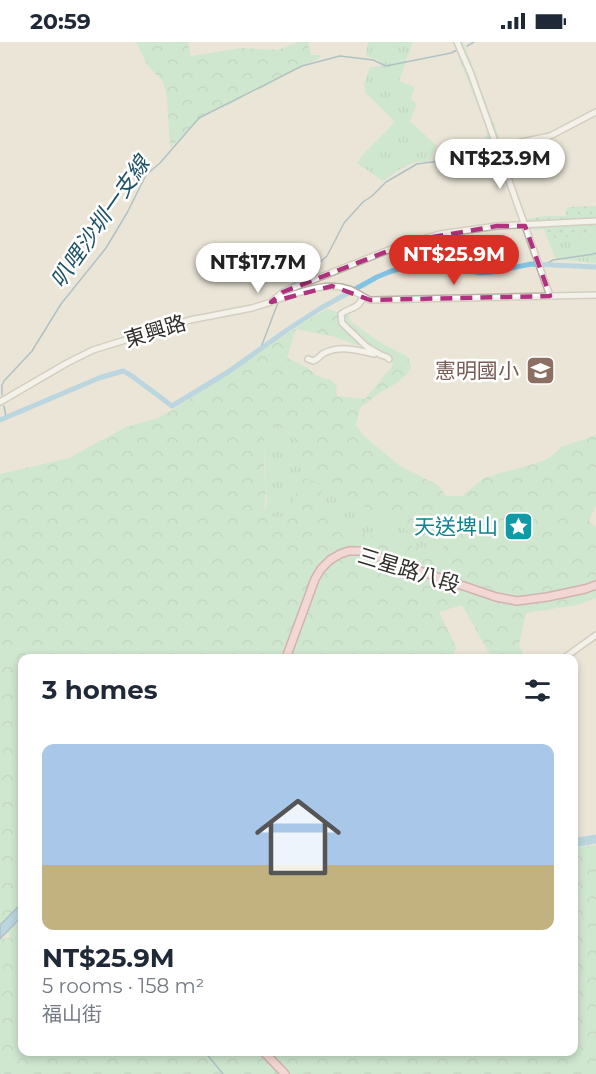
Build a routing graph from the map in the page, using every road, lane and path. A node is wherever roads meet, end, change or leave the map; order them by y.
1 (457, 42) edge
2 (596, 112) edge
3 (498, 147) junction
4 (596, 221) edge
5 (525, 226) junction
6 (596, 295) edge
7 (550, 296) junction
8 (363, 297) junction
9 (271, 302) junction
10 (381, 355) junction
11 (308, 359) dead end
12 (389, 359) dead end
13 (0, 402) edge
14 (596, 585) edge
15 (596, 635) edge
16 (287, 654) edge
17 (570, 654) edge
18 (268, 1056) edge
19 (285, 1074) edge

1 - 3 street
2 - 3 street
3 - 5 street
4 - 5 street, 東興路
5 - 7 street
5 - 9 street, 東興路
6 - 7 street
7 - 8 street
8 - 9 street
8 - 10 street
9 - 13 street, 東興路
10 - 11 street
10 - 12 street
14 - 16 main road, 三星路八段
15 - 17 street
18 - 19 main road

